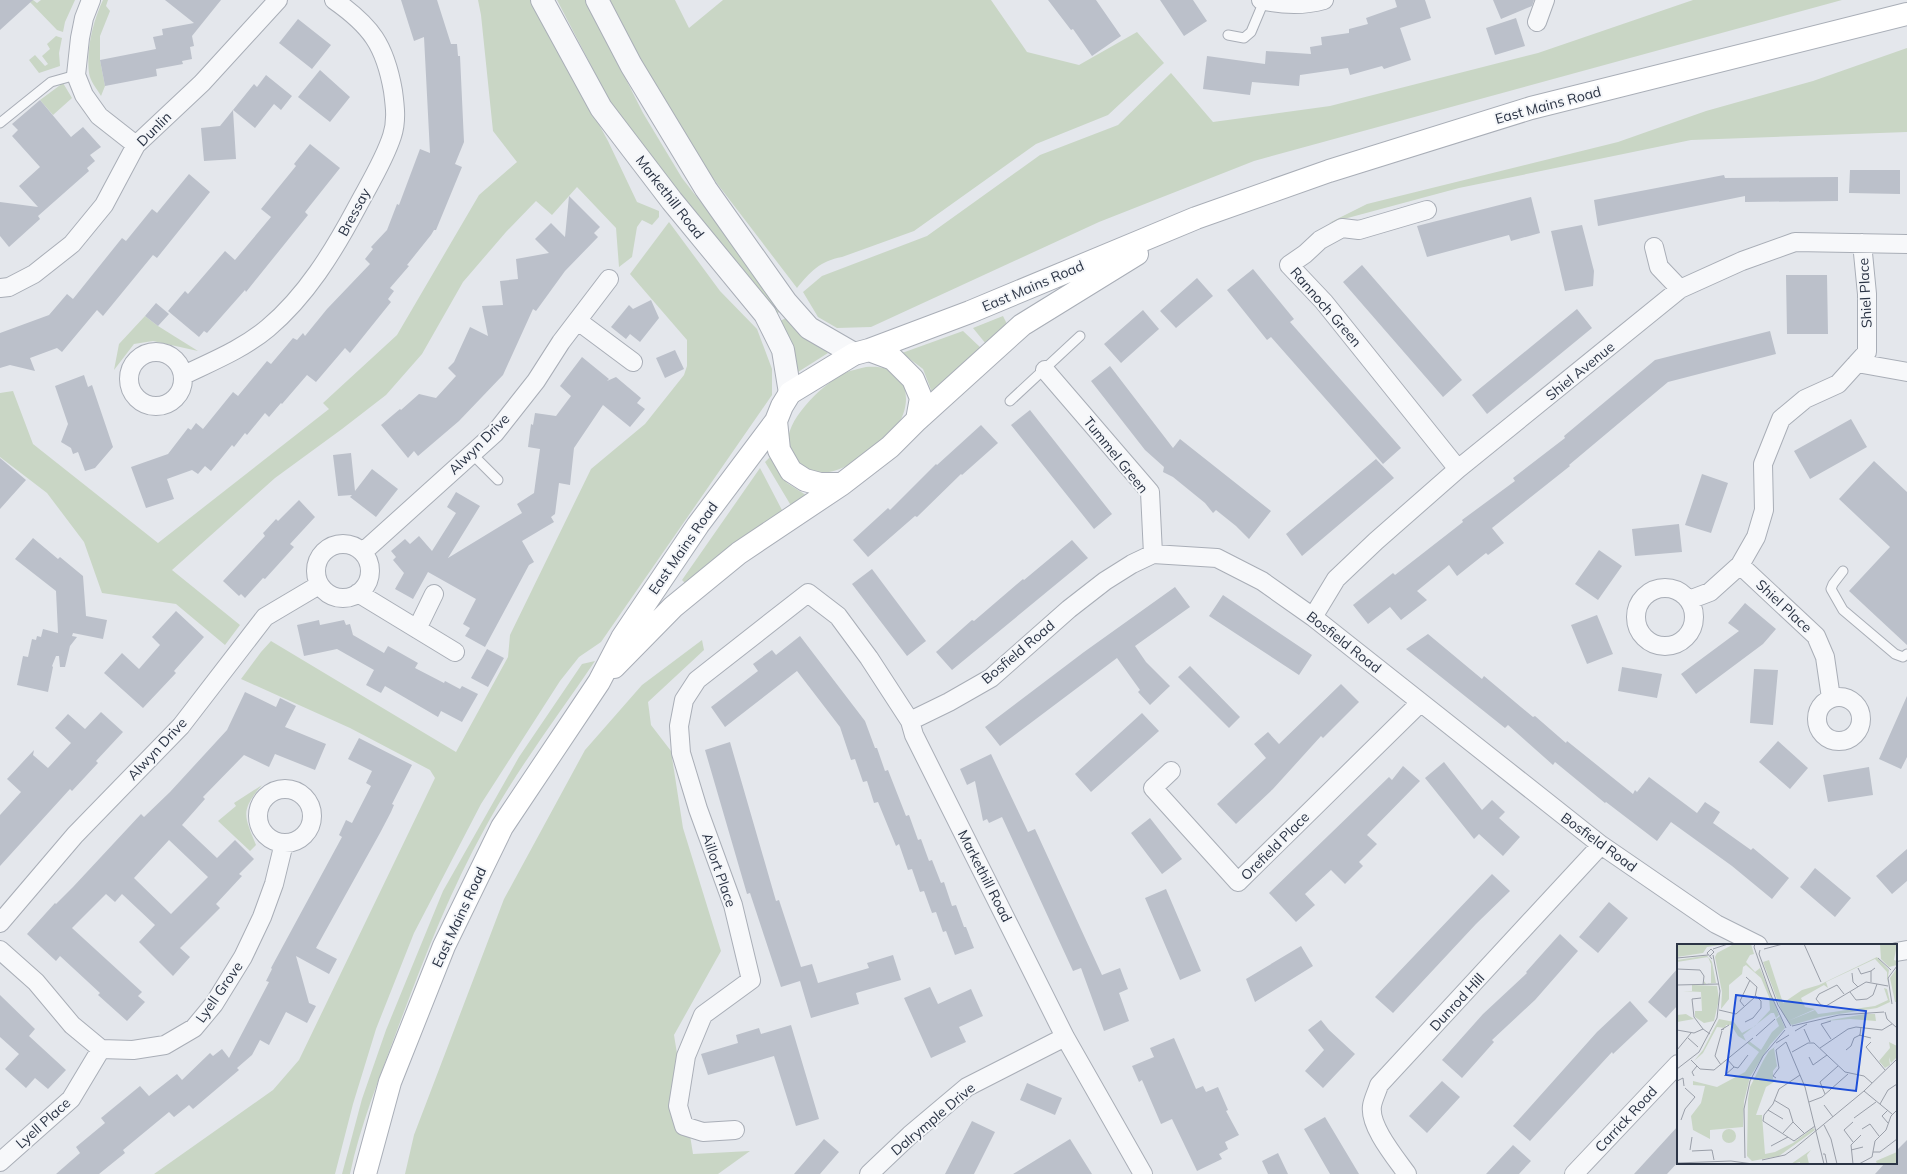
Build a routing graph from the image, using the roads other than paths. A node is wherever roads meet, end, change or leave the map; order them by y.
1 (90, 0) edge
2 (278, 0) edge
3 (334, 0) edge
4 (542, 0) edge
5 (597, 0) edge
6 (1263, 0) edge
7 (1324, 0) edge
8 (1546, 0) edge
9 (1907, 14) edge
10 (1537, 22) dead end
11 (1228, 35) dead end
12 (76, 75) junction
13 (0, 123) edge
14 (136, 145) junction
15 (1427, 210) dead end
16 (1196, 218) junction
17 (1862, 243) junction
18 (1907, 244) edge
19 (1654, 247) dead end
20 (609, 279) dead end
21 (0, 288) edge
22 (1680, 289) junction
23 (578, 321) junction
24 (1080, 336) dead end
25 (861, 352) junction
26 (633, 362) dead end
27 (1857, 363) junction
28 (1045, 370) junction
29 (1907, 372) edge
30 (184, 375) dead end
31 (790, 394) junction
32 (1010, 401) dead end
33 (916, 420) junction
34 (776, 421) junction
35 (472, 454) junction
36 (1458, 469) junction
37 (498, 480) dead end
38 (842, 484) junction
39 (363, 552) junction
40 (1153, 554) junction
41 (1740, 565) junction
42 (1843, 571) dead end
43 (319, 585) junction
44 (358, 593) junction
45 (808, 593) joint
46 (434, 594) dead end
47 (1689, 600) dead end
48 (1313, 617) junction
49 (417, 629) junction
50 (455, 652) dead end
51 (1907, 654) edge
52 (599, 682) junction
53 (1831, 698) dead end
54 (1420, 703) junction
55 (910, 721) junction
56 (1170, 771) dead end
57 (284, 843) dead end
58 (1601, 845) junction
59 (0, 923) edge
60 (1756, 944) edge
61 (0, 950) edge
62 (1907, 950) edge
63 (1897, 952) edge
64 (1066, 1037) junction
65 (101, 1049) junction
66 (1677, 1065) edge
67 (735, 1130) dead end
68 (2, 1155) edge
69 (364, 1174) edge
70 (869, 1174) edge
71 (1143, 1174) edge
72 (1407, 1174) edge
73 (1574, 1174) edge

1 - 12 street
2 - 14 street, Dunlin
3 - 30 street, Bressay
4 - 31 street, Markethill Road
5 - 25 street
6 - 7 street
6 - 11 lane
8 - 10 street
9 - 16 main road, East Mains Road
12 - 13 lane
12 - 14 street
14 - 21 street, Dunlin
15 - 36 street, Rannoch Green
16 - 25 main road, East Mains Road
16 - 33 main road, East Mains Road
17 - 18 street, Shiel Avenue
17 - 22 street, Shiel Avenue
17 - 27 street, Shiel Place
19 - 22 street
20 - 23 street, Alwyn Drive
22 - 36 street, Shiel Avenue
23 - 26 street
23 - 35 street, Alwyn Drive
24 - 28 lane
25 - 31 main road
25 - 33 main road
27 - 29 street
27 - 41 street, Shiel Place
28 - 32 lane
28 - 40 street, Tummel Green
31 - 34 main road
33 - 38 main road
34 - 38 main road
34 - 52 main road, East Mains Road
35 - 37 lane
35 - 39 street, Alwyn Drive
36 - 48 street, Shiel Avenue
38 - 52 main road, East Mains Road
39 - 43 street
39 - 44 street
40 - 48 street, Bosfield Road
40 - 55 street, Bosfield Road
41 - 47 street, Shiel Place
41 - 53 street, Shiel Place
42 - 51 lane
43 - 44 street
43 - 59 street, Alwyn Drive
44 - 49 street
45 - 55 street, Markethill Road
45 - 67 street, Aillort Place
46 - 49 street
48 - 54 street, Bosfield Road
49 - 50 street
52 - 69 main road, East Mains Road
54 - 56 street, Orefield Place
54 - 58 street, Bosfield Road
55 - 64 street, Markethill Road
57 - 65 street, Lyell Grove
58 - 60 street, Bosfield Road
58 - 72 street, Dunrod Hill
61 - 65 street
62 - 63 street
64 - 70 street, Dalrymple Drive
64 - 71 street, Markethill Road
65 - 68 street, Lyell Place
66 - 73 street, Carrick Road

